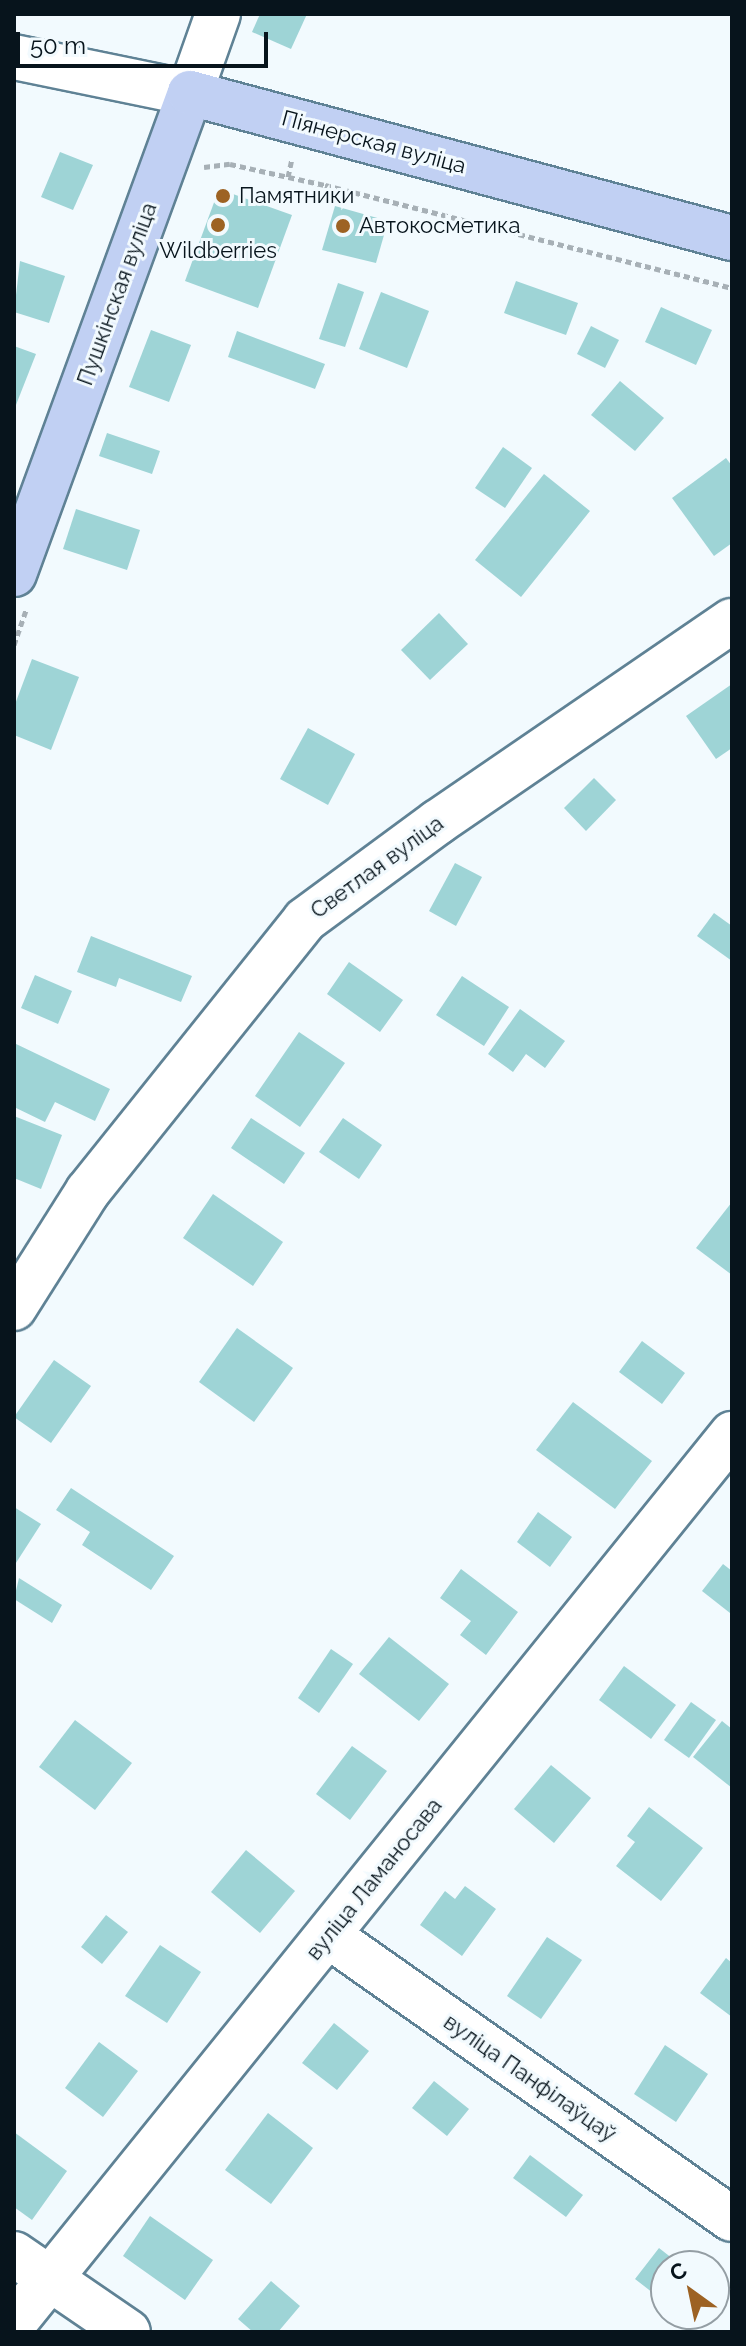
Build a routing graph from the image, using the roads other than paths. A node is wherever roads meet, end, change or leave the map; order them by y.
1 (218, 14) edge
2 (14, 57) edge
3 (190, 93) junction
4 (732, 238) edge
5 (14, 574) edge
6 (732, 621) edge
7 (14, 1308) edge
8 (732, 1434) edge
9 (329, 1936) junction
10 (732, 2219) edge
11 (14, 2254) edge
12 (50, 2279) junction
13 (14, 2323) edge
14 (128, 2332) edge

1 - 3 street, Пушкінская вуліца
2 - 3 street, Піянерская вуліца
3 - 4 main road, Піянерская вуліца
3 - 5 main road, Пушкінская вуліца
6 - 7 street, Светлая вуліца
8 - 9 street, вуліца Ламаносава
9 - 10 street, вуліца Панфілаўцаў
9 - 12 street, вуліца Ламаносава
11 - 12 street
12 - 13 street, вуліца Ламаносава
12 - 14 street

